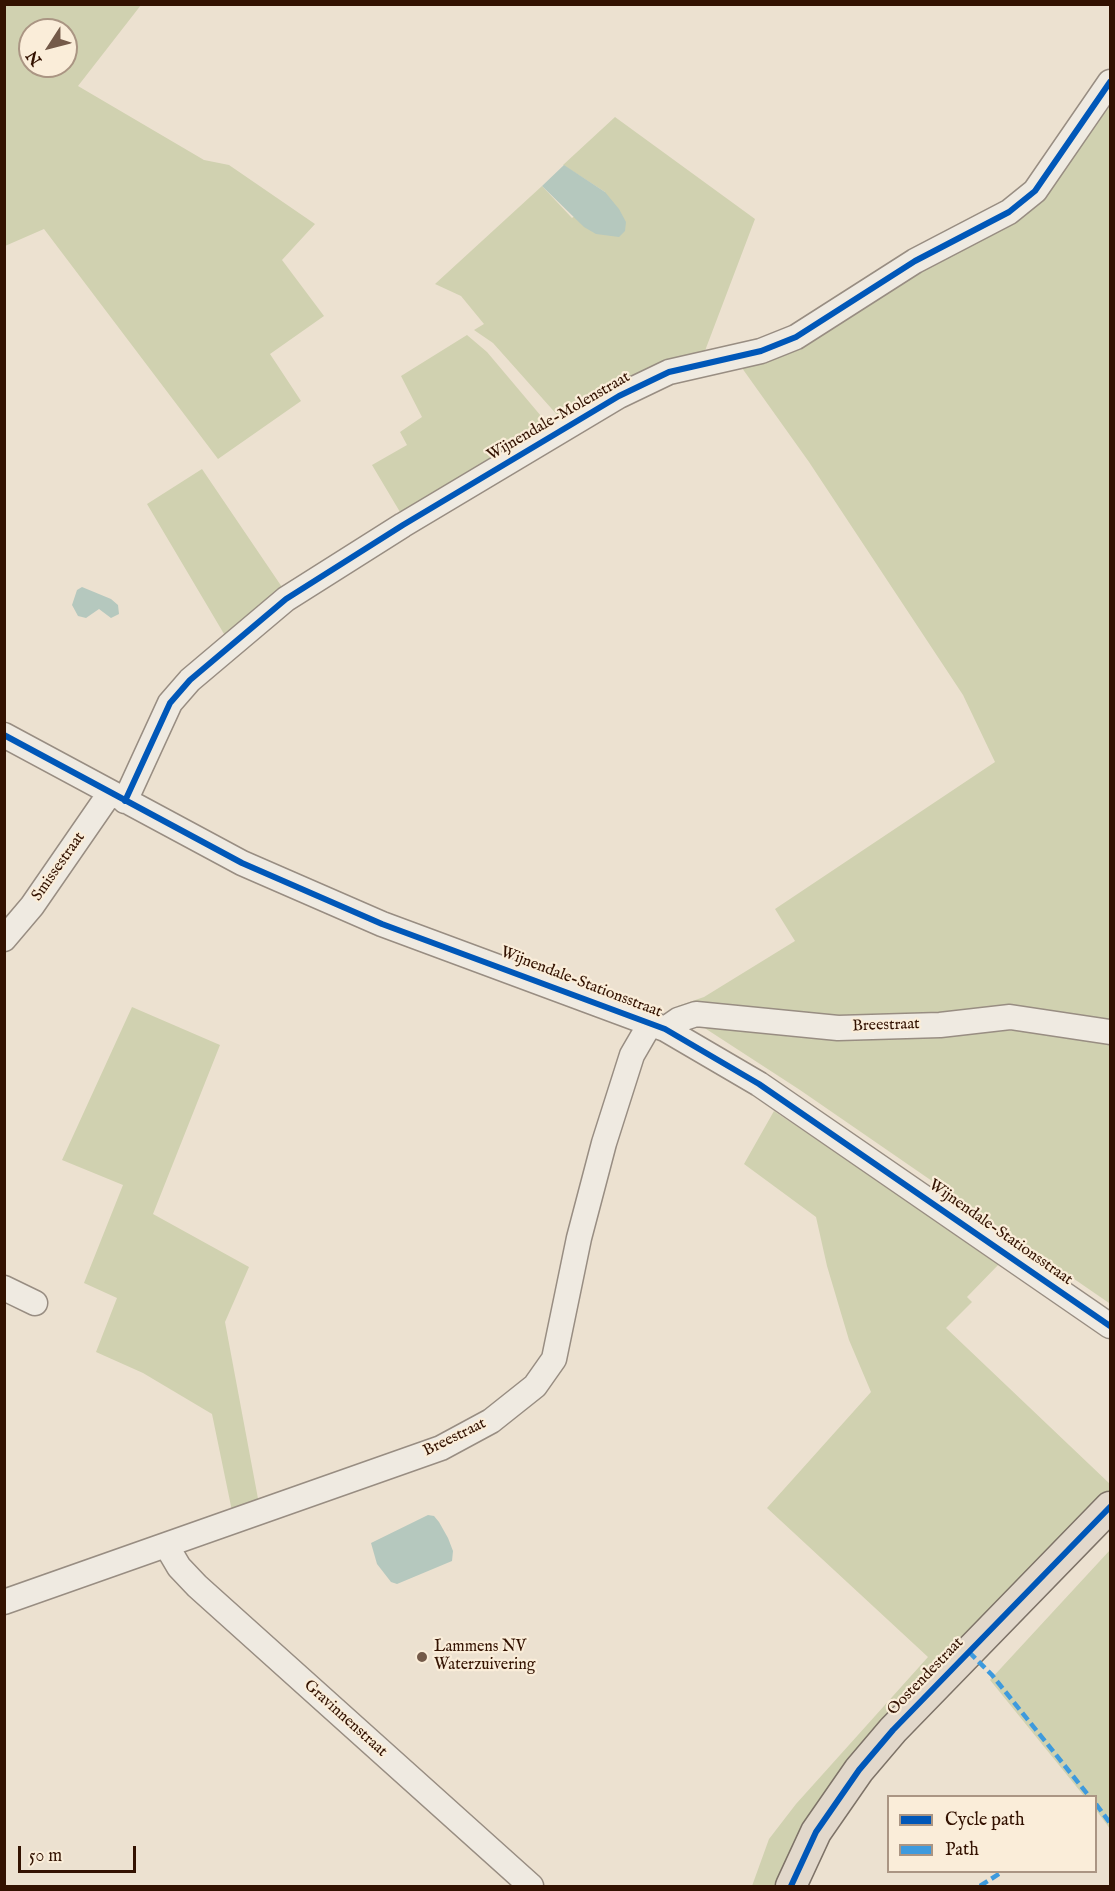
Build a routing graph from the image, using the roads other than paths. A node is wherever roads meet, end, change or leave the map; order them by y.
1 (1110, 82) edge
2 (4, 735) edge
3 (118, 797) junction
4 (4, 939) edge
5 (657, 1026) junction
6 (1110, 1032) edge
7 (4, 1288) edge
8 (35, 1303) dead end
9 (1110, 1326) edge
10 (1110, 1508) edge
11 (166, 1545) junction
12 (4, 1602) edge
13 (531, 1887) edge
14 (791, 1887) edge

1 - 3 street, Wijnendale-Molenstraat
2 - 3 street, Wijnendale-Stationsstraat
3 - 4 street, Smissestraat
3 - 5 street, Wijnendale-Stationsstraat
5 - 6 street, Breestraat
5 - 9 street, Wijnendale-Stationsstraat
5 - 11 street, Breestraat
7 - 8 street
10 - 14 main road, Oostendestraat
11 - 12 street, Breestraat
11 - 13 street, Gravinnenstraat

